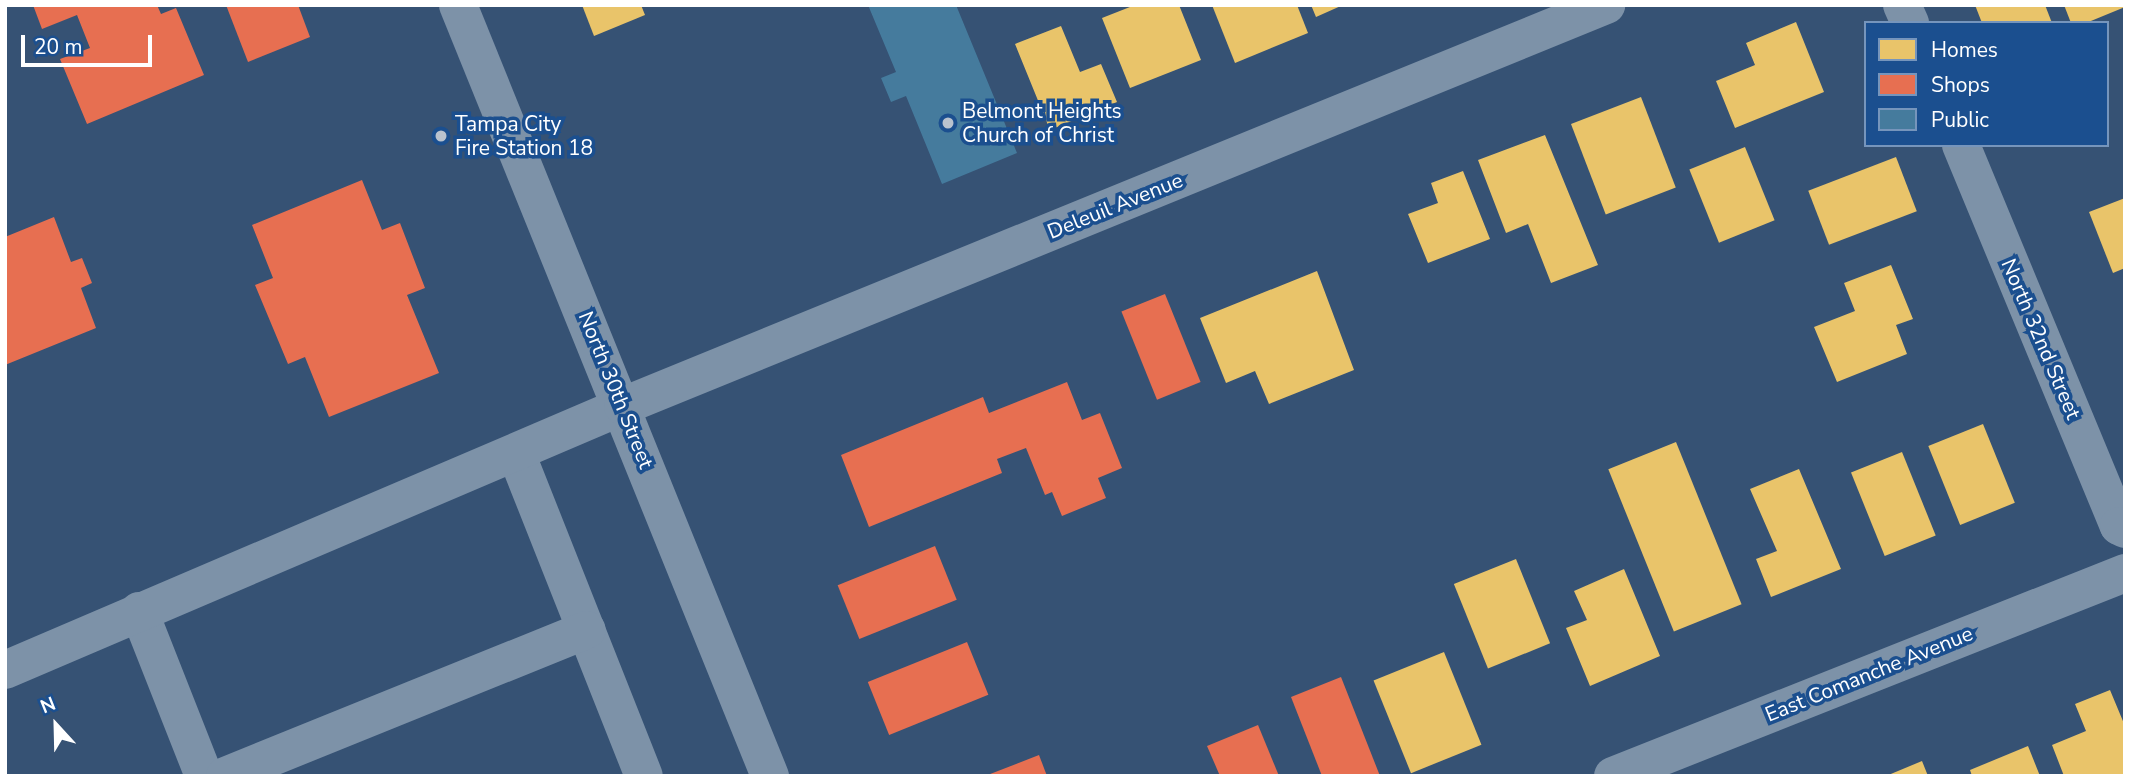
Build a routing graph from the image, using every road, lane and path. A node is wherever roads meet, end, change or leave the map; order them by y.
1 (458, 5) edge
2 (1606, 5) edge
3 (1902, 5) edge
4 (1909, 21) edge
5 (1962, 147) edge
6 (623, 406) junction
7 (516, 453) junction
8 (2125, 529) edge
9 (2125, 573) edge
10 (139, 611) junction
11 (587, 630) junction
12 (5, 670) edge
13 (204, 776) edge
14 (226, 776) edge
15 (644, 776) edge
16 (770, 776) edge
17 (1613, 776) edge

1 - 6 street, North 30th Street
2 - 6 street, Deleuil Avenue
3 - 4 street
5 - 8 street, North 32nd Street
6 - 7 street, Deleuil Avenue
6 - 16 street, North 30th Street
7 - 10 street, Deleuil Avenue
7 - 11 street
9 - 17 street, East Comanche Avenue
10 - 12 street, Deleuil Avenue
10 - 13 street
11 - 14 street
11 - 15 street

